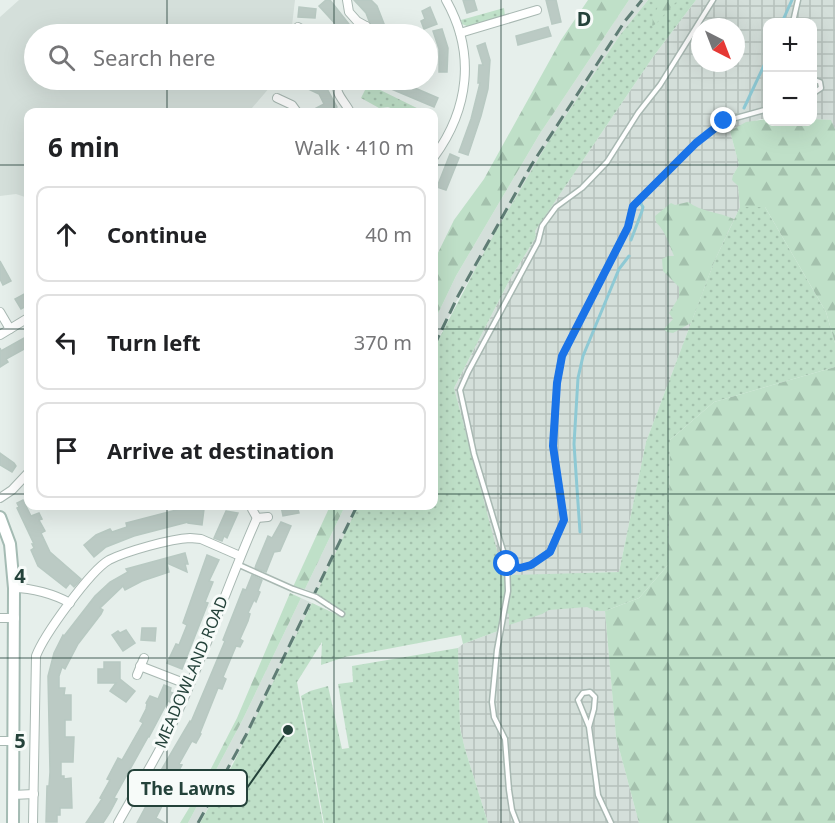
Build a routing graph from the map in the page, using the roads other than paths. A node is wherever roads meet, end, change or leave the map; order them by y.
1 (347, 0) edge
2 (446, 0) edge
3 (713, 0) edge
4 (798, 0) edge
5 (537, 10) dead end
6 (795, 18) edge
7 (360, 24) edge
8 (460, 33) junction
9 (337, 90) edge
10 (277, 98) dead end
11 (294, 108) edge
12 (347, 108) edge
13 (763, 110) edge
14 (438, 150) edge
15 (0, 312) edge
16 (24, 320) edge
17 (10, 329) junction
18 (0, 335) edge
19 (24, 476) edge
20 (0, 498) edge
21 (253, 510) edge
22 (0, 517) edge
23 (268, 517) dead end
24 (257, 518) junction
25 (239, 560) junction
26 (507, 564) junction
27 (14, 588) junction
28 (70, 603) junction
29 (342, 614) dead end
30 (0, 618) edge
31 (15, 618) junction
32 (140, 666) dead end
33 (189, 685) junction
34 (589, 727) junction
35 (0, 741) edge
36 (14, 741) junction
37 (34, 794) junction
38 (13, 795) junction
39 (13, 823) edge
40 (33, 823) edge
41 (118, 823) edge
42 (517, 823) edge
43 (611, 823) edge

1 - 7 street
2 - 8 street
3 - 26 lane
4 - 6 lane
5 - 8 street
8 - 14 street
9 - 12 street
10 - 11 street
13 - 26 lane
15 - 17 street
16 - 17 street
17 - 18 street
19 - 20 street
21 - 24 street
22 - 27 main road
23 - 24 street
24 - 25 street, MEADOWLAND ROAD
25 - 28 street
25 - 29 lane, bridge
25 - 33 street, MEADOWLAND ROAD
26 - 42 lane
27 - 28 street
27 - 31 main road
28 - 37 street
30 - 31 street
31 - 36 main road
32 - 33 street
33 - 41 street, MEADOWLAND ROAD
34 - 34 lane
34 - 43 lane
35 - 36 street
36 - 38 main road
37 - 38 street
37 - 40 street
38 - 39 main road

